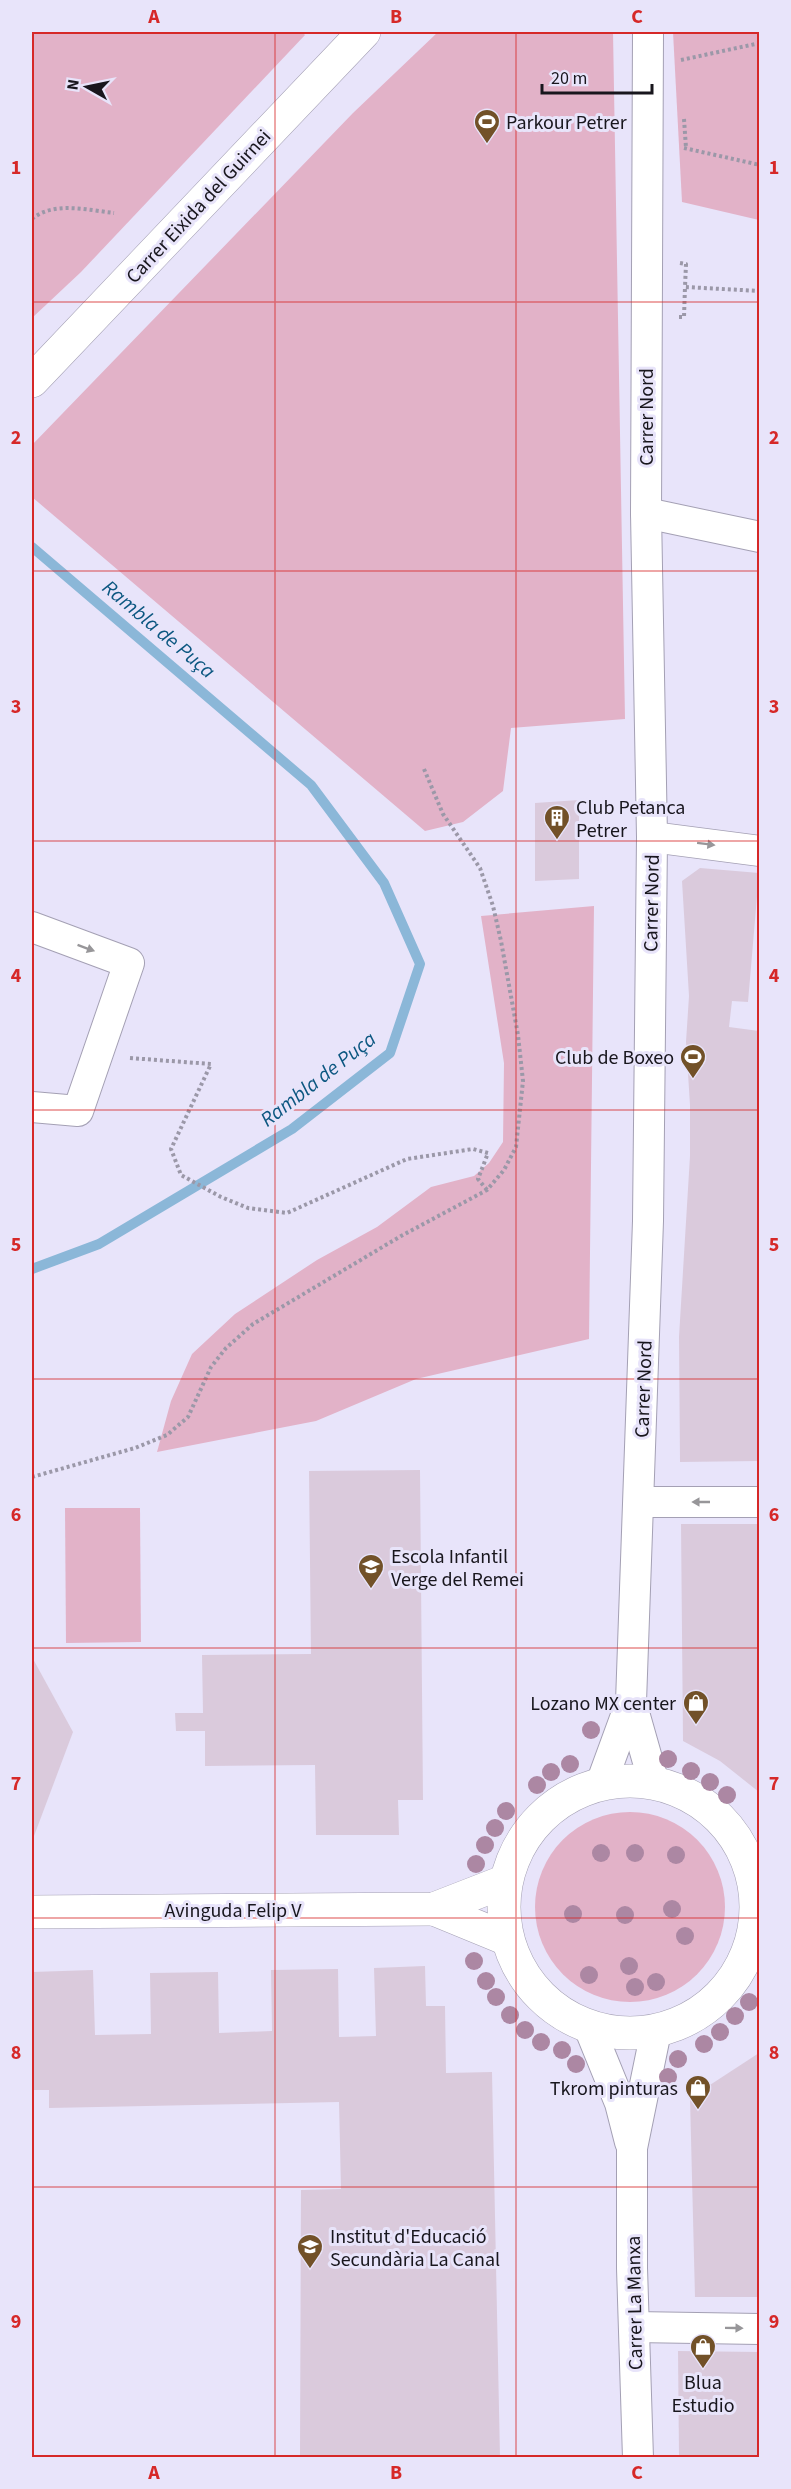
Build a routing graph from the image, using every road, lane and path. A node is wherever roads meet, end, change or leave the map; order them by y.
1 (648, 32) edge
2 (356, 34) edge
3 (759, 43) edge
4 (682, 60) dead end
5 (686, 148) dead end
6 (759, 165) edge
7 (114, 213) dead end
8 (32, 219) edge
9 (676, 263) dead end
10 (685, 286) junction
11 (759, 291) edge
12 (684, 317) dead end
13 (32, 381) edge
14 (646, 513) junction
15 (759, 537) edge
16 (424, 769) dead end
17 (652, 837) junction
18 (759, 851) edge
19 (32, 927) edge
20 (97, 1056) junction
21 (32, 1107) edge
22 (488, 1190) junction
23 (32, 1477) edge
24 (639, 1502) junction
25 (759, 1502) edge
26 (631, 1702) junction
27 (654, 1783) junction
28 (601, 1784) junction
29 (756, 1879) edge
30 (506, 1881) junction
31 (434, 1910) junction
32 (32, 1912) edge
33 (507, 1939) junction
34 (756, 1940) edge
35 (588, 2027) junction
36 (656, 2031) junction
37 (632, 2148) junction
38 (634, 2327) junction
39 (759, 2329) edge
40 (638, 2457) edge

1 - 14 street, Carrer Nord
2 - 13 street, Carrer Eixida del Guirnei
3 - 4 path
5 - 6 path
7 - 8 path
9 - 10 path
10 - 11 path
10 - 12 path
14 - 15 street
14 - 17 street, Carrer Nord
16 - 22 path
17 -> 18 street
17 - 24 street, Carrer Nord
19 -> 20 street
20 - 21 street
20 - 22 path
22 - 23 path
25 -> 24 street
24 - 26 street, Carrer Nord
26 - 27 street, Carrer Nord
26 - 28 street, Carrer Nord
27 - 28 street
27 - 29 street
28 - 30 street
29 - 34 street
30 - 31 street, Avinguda Felip V
30 - 33 street
31 - 32 street, Avinguda Felip V
31 - 33 street, Avinguda Felip V
33 - 35 street
34 - 36 street
35 - 36 street
35 - 37 street, Carrer La Manxa
36 - 37 street, Carrer La Manxa
37 - 38 street, Carrer La Manxa
38 -> 39 street
38 - 40 street, Carrer La Manxa

